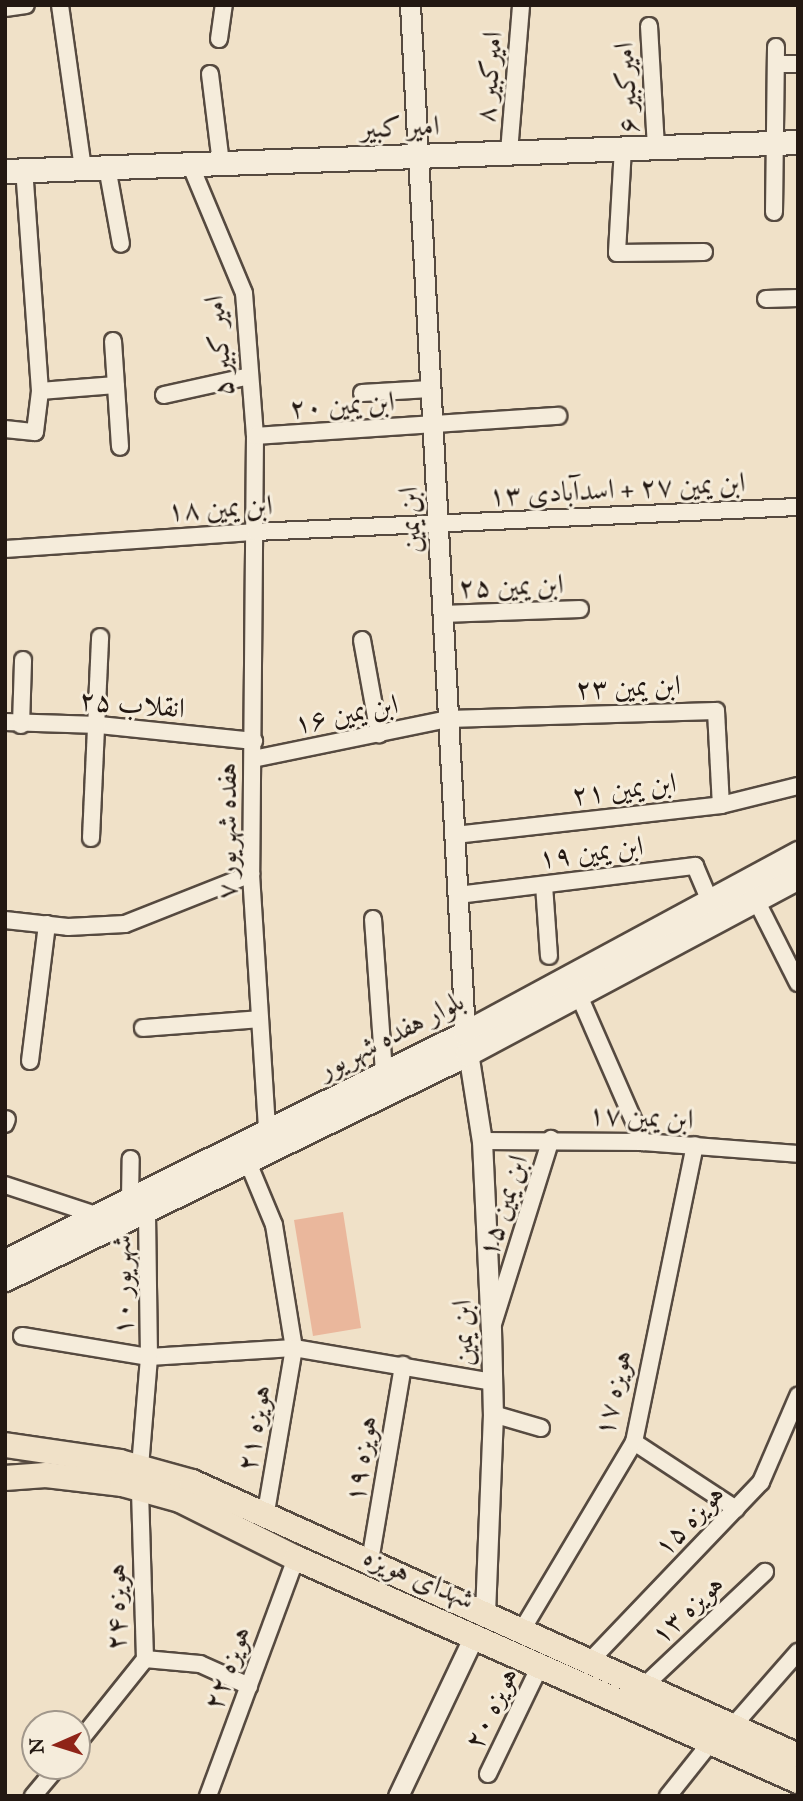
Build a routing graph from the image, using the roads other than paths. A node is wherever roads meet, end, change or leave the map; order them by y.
1 (26, 5) edge
2 (60, 5) edge
3 (224, 5) edge
4 (410, 5) edge
5 (521, 5) edge
6 (5, 8) edge
7 (649, 26) dead end
8 (219, 39) dead end
9 (776, 47) dead end
10 (776, 64) junction
11 (798, 64) edge
12 (210, 74) dead end
13 (787, 142) edge
14 (656, 147) junction
15 (623, 148) junction
16 (509, 152) junction
17 (418, 156) junction
18 (221, 163) junction
19 (190, 164) junction
20 (107, 167) junction
21 (83, 168) junction
22 (15, 170) edge
23 (774, 212) dead end
24 (121, 244) dead end
25 (704, 252) dead end
26 (766, 299) dead end
27 (798, 299) edge
28 (113, 341) dead end
29 (250, 376) junction
30 (116, 385) junction
31 (430, 389) junction
32 (40, 391) junction
33 (362, 393) dead end
34 (164, 395) dead end
35 (558, 416) dead end
36 (433, 425) junction
37 (5, 429) edge
38 (255, 436) junction
39 (120, 447) dead end
40 (798, 507) edge
41 (438, 523) junction
42 (255, 532) junction
43 (5, 549) edge
44 (580, 609) dead end
45 (443, 614) junction
46 (100, 637) dead end
47 (362, 640) dead end
48 (23, 660) dead end
49 (448, 719) junction
50 (13, 723) edge
51 (99, 725) junction
52 (379, 734) junction
53 (254, 741) junction
54 (253, 759) junction
55 (798, 786) edge
56 (721, 805) junction
57 (455, 835) junction
58 (91, 838) dead end
59 (798, 853) edge
60 (251, 874) junction
61 (798, 877) edge
62 (544, 885) junction
63 (458, 895) junction
64 (709, 899) junction
65 (756, 900) junction
66 (373, 919) dead end
67 (5, 920) edge
68 (47, 925) junction
69 (550, 956) dead end
70 (798, 983) edge
71 (577, 991) junction
72 (260, 1019) junction
73 (143, 1028) dead end
74 (466, 1043) junction
75 (30, 1061) dead end
76 (384, 1073) junction
77 (267, 1129) junction
78 (551, 1139) junction
79 (482, 1141) junction
80 (643, 1142) junction
81 (695, 1145) junction
82 (798, 1154) edge
83 (131, 1159) dead end
84 (247, 1160) junction
85 (5, 1185) edge
86 (139, 1205) junction
87 (96, 1215) junction
88 (5, 1261) edge
89 (5, 1279) edge
90 (491, 1329) junction
91 (22, 1336) dead end
92 (295, 1348) junction
93 (149, 1357) junction
94 (403, 1365) junction
95 (492, 1382) junction
96 (798, 1396) edge
97 (493, 1414) junction
98 (541, 1427) dead end
99 (634, 1441) junction
100 (5, 1445) edge
101 (5, 1478) edge
102 (140, 1478) junction
103 (736, 1509) junction
104 (265, 1517) junction
105 (296, 1558) junction
106 (370, 1561) junction
107 (765, 1573) dead end
108 (485, 1611) junction
109 (522, 1630) junction
110 (475, 1634) junction
111 (798, 1651) edge
112 (145, 1659) junction
113 (589, 1662) junction
114 (541, 1664) junction
115 (249, 1685) junction
116 (645, 1685) junction
117 (91, 1726) edge
118 (732, 1727) junction
119 (711, 1742) junction
120 (798, 1756) edge
121 (488, 1774) dead end
122 (46, 1780) edge
123 (798, 1781) edge
124 (33, 1796) edge
125 (208, 1796) edge
126 (398, 1796) edge
127 (668, 1796) edge

1 - 6 street
2 - 21 street
3 - 8 street
4 - 17 street, ابن یمین
5 - 16 street, امیرکبیر ۸
7 - 14 street, امیرکبیر ۶
9 - 10 street
10 - 11 street
10 - 13 street
12 - 18 street
13 - 14 main road, امیر کبیر
13 - 23 street
14 - 15 main road, امیر کبیر
15 - 16 main road, امیر کبیر
15 - 25 street
16 - 17 main road, امیر کبیر
17 - 18 main road, امیر کبیر
17 - 31 street, ابن یمین
18 - 19 main road, امیر کبیر
19 - 20 main road, امیر کبیر
19 - 29 street, امیر کبیر ۵
20 - 21 main road, امیر کبیر
20 - 24 street
21 - 22 main road, امیر کبیر
22 - 32 street
26 - 27 street
28 - 30 street
29 - 34 street
29 - 38 street, امیر کبیر ۵
30 - 32 street
30 - 39 street
31 - 33 street
31 - 36 street, ابن یمین
32 - 37 street
35 - 36 street, ابن یمین ۲۰
36 - 38 street, ابن یمین ۲۰
36 - 41 street, ابن یمین
38 - 42 street, امیر کبیر ۵
40 - 41 street, ابن یمین ۲۷ + اسدآبادی ۱۳
41 - 42 street, ابن یمین ۱۸
41 - 45 street, ابن یمین
42 - 43 street, ابن یمین ۱۸
42 - 53 street, هفده شهریور ۷
44 - 45 street, ابن یمین ۲۵
45 - 49 street, ابن یمین
46 - 51 street
47 - 52 street
48 - 50 street
49 - 52 street, ابن یمین ۱۶
49 - 56 street, ابن یمین ۲۳
49 - 57 street, ابن یمین
50 - 51 street, انقلاب ۲۵
51 - 53 street, انقلاب ۲۵
51 - 58 street
52 - 54 street, ابن یمین ۱۶
53 - 54 street, هفده شهریور ۷
54 - 60 street, هفده شهریور ۷
55 - 56 street, ابن یمین ۲۱
56 - 57 street, ابن یمین ۲۱
57 - 63 street, ابن یمین
59 - 64 main road, بلوار هفده شهریور
60 - 68 street
60 - 72 street, هفده شهریور ۷
61 - 65 main road, بلوار هفده شهریور
62 - 63 street, ابن یمین ۱۹
62 - 64 street, ابن یمین ۱۹
62 - 69 street
63 - 74 street, ابن یمین
64 - 74 main road, بلوار هفده شهریور
65 - 70 street
65 - 71 main road, بلوار هفده شهریور
66 - 76 street
67 - 68 street
68 - 75 street
71 - 74 main road, بلوار هفده شهریور
71 - 80 street
72 - 73 street
72 - 77 street, هفده شهریور ۷
74 - 76 main road, بلوار هفده شهریور
74 - 79 street, ابن یمین
74 - 84 main road, بلوار هفده شهریور
76 - 77 main road, بلوار هفده شهریور
77 - 86 main road, بلوار هفده شهریور
78 - 79 street, ابن یمین ۱۷
78 - 80 street, ابن یمین ۱۷
78 - 90 street, ابن یمین ۱۵
79 - 90 street, ابن یمین
80 - 81 street, ابن یمین ۱۷
81 - 82 street, ابن یمین ۱۷
81 - 99 street, هویزه ۱۷
83 - 86 street, شهریور ۱۰
84 - 86 main road, بلوار هفده شهریور
84 - 92 street, هویزه ۲۱
85 - 87 street
86 - 87 main road, بلوار هفده شهریور
86 - 89 main road, بلوار هفده شهریور
86 - 93 street, شهریور ۱۰
87 - 88 main road, بلوار هفده شهریور
90 - 95 street, ابن یمین
91 - 93 street
92 - 93 street
92 - 94 street
92 - 104 street, هویزه ۲۱
93 - 102 street, شهریور ۱۰
94 - 95 street
94 - 106 street, هویزه ۱۹
95 - 97 street, ابن یمین
96 - 103 street, هویزه ۱۵
97 - 98 street
97 - 108 street, ابن یمین
99 - 103 street
99 - 109 street, هویزه ۱۷
100 - 102 main road, شهدای هویزه
101 - 102 main road, شهدای هویزه
102 - 104 main road, شهدای هویزه
102 - 105 main road, شهدای هویزه
102 - 112 street, هویزه ۲۴
103 - 113 street, هویزه ۱۵
104 - 106 main road, شهدای هویزه
105 - 110 main road, شهدای هویزه
105 - 115 street, هویزه ۲۲
106 - 108 main road, شهدای هویزه
107 - 116 street, هویزه ۱۳
108 - 109 main road, شهدای هویزه
109 - 113 main road, شهدای هویزه
110 - 114 main road, شهدای هویزه
110 - 126 street
111 - 118 street
112 - 115 street
112 - 117 street, هویزه ۲۴
113 - 116 main road, شهدای هویزه
114 - 119 main road, شهدای هویزه
114 - 121 street, هویزه ۲۰
115 - 125 street, هویزه ۲۲
116 - 118 main road, شهدای هویزه
118 - 120 main road, شهدای هویزه
119 - 123 main road, شهدای هویزه
119 - 127 street
122 - 124 street

